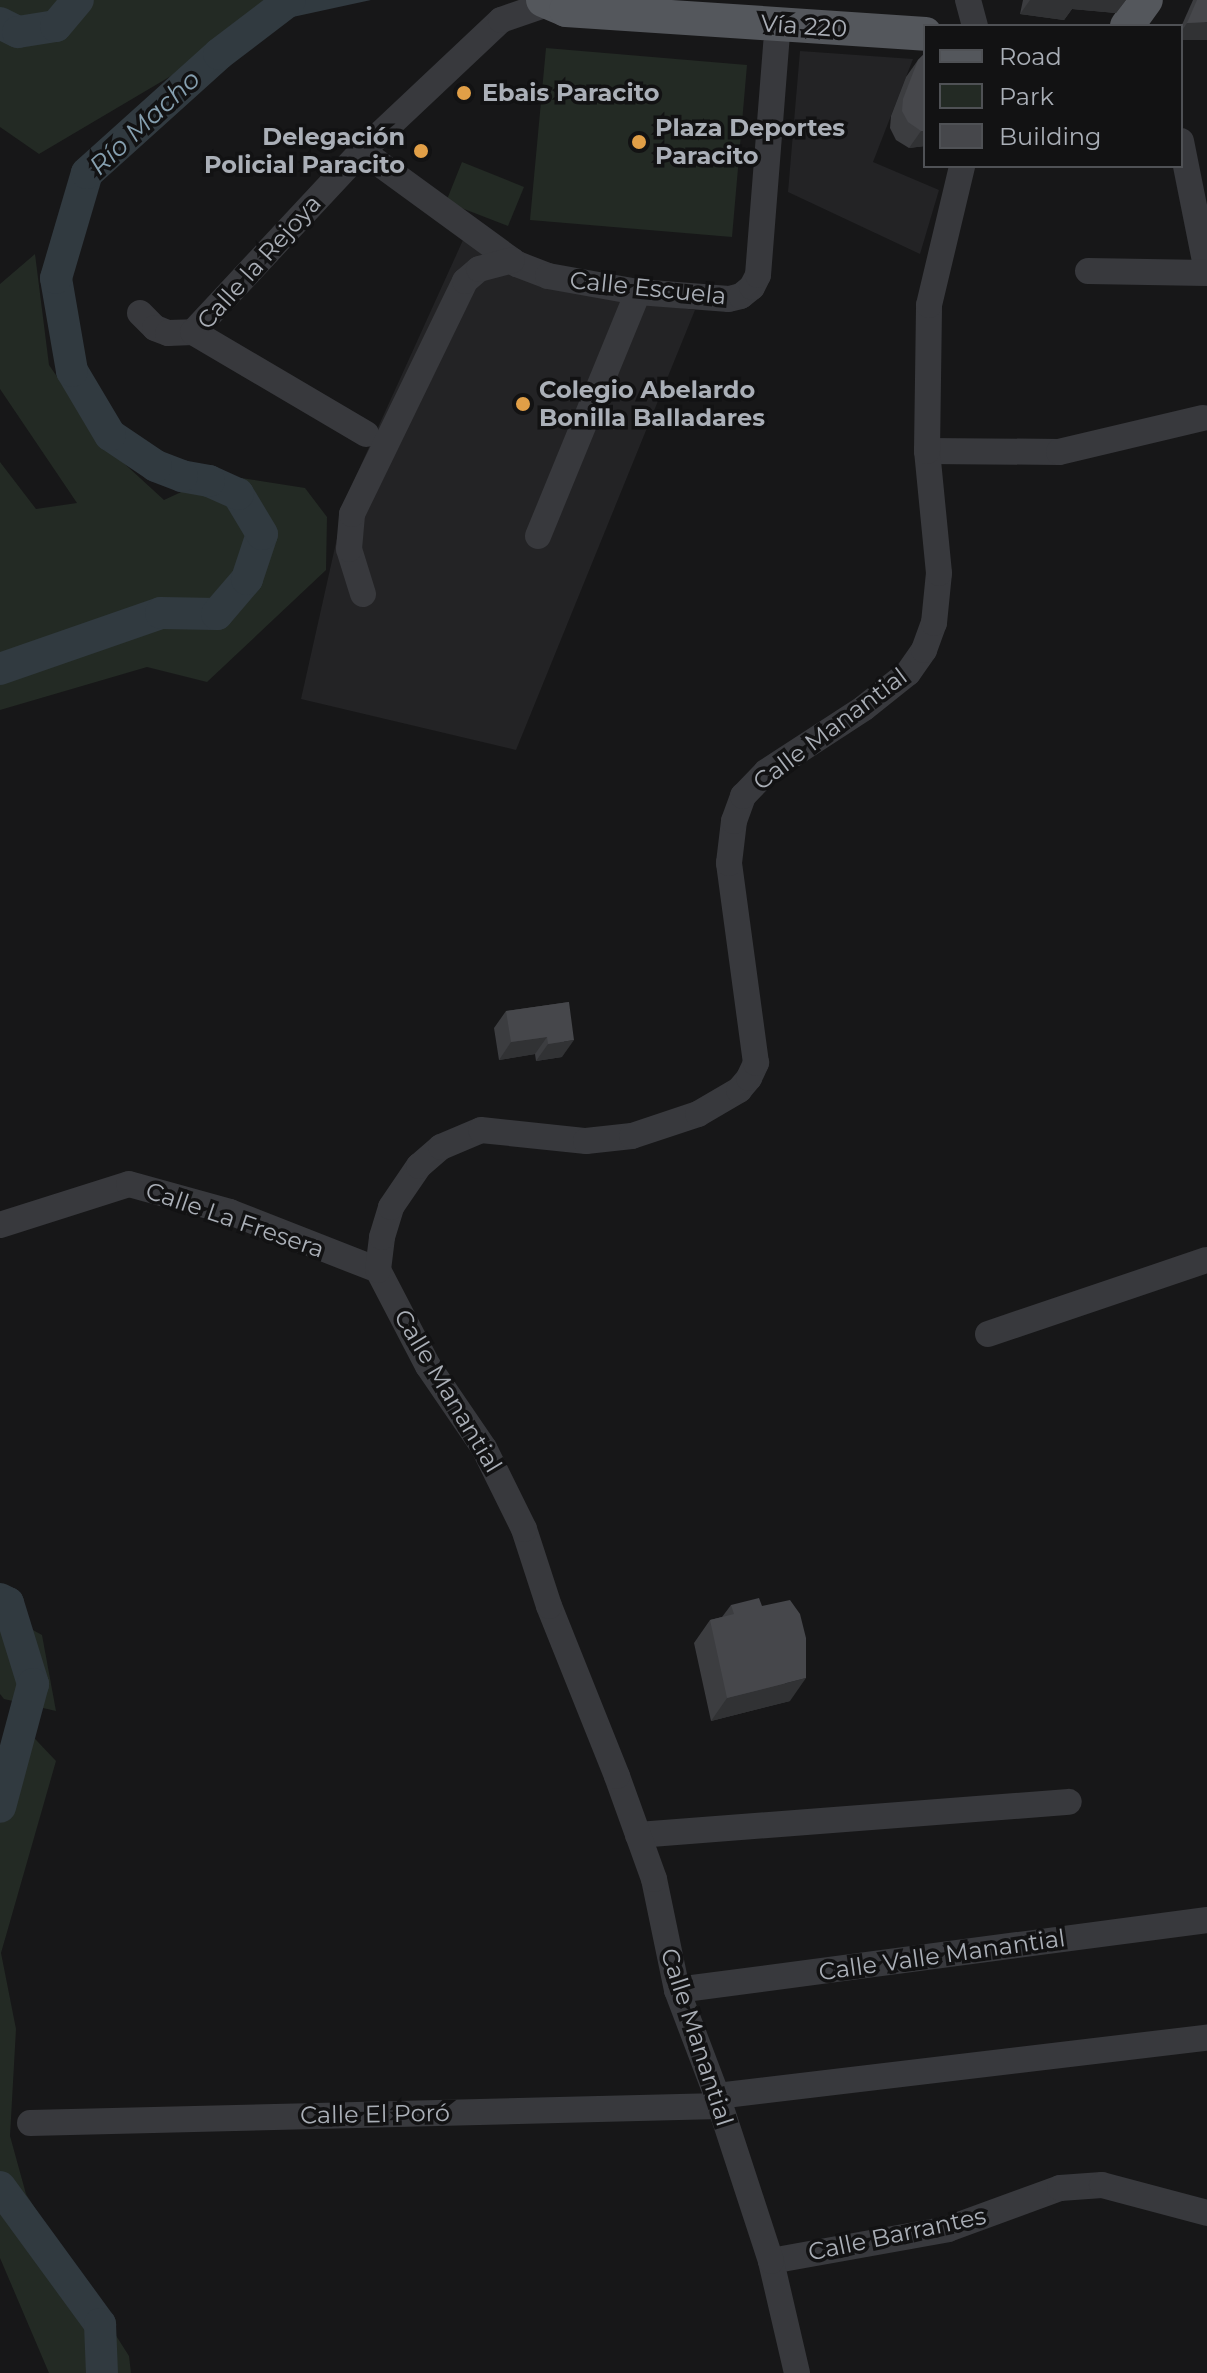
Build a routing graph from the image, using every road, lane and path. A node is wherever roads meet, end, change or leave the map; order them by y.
1 (968, 0) edge
2 (1146, 0) edge
3 (545, 2) edge
4 (778, 23) junction
5 (974, 24) edge
6 (1128, 24) edge
7 (923, 34) edge
8 (362, 151) junction
9 (1183, 151) edge
10 (962, 168) edge
11 (512, 260) junction
12 (1088, 271) dead end
13 (1207, 272) edge
14 (638, 292) junction
15 (140, 313) dead end
16 (193, 332) junction
17 (1203, 418) dead end
18 (366, 434) dead end
19 (927, 451) junction
20 (538, 536) dead end
21 (363, 594) dead end
22 (0, 1225) edge
23 (1207, 1260) edge
24 (378, 1270) junction
25 (988, 1334) dead end
26 (1069, 1802) dead end
27 (638, 1835) junction
28 (1207, 1920) edge
29 (677, 1990) junction
30 (1207, 2038) edge
31 (719, 2101) junction
32 (30, 2123) dead end
33 (1207, 2213) edge
34 (771, 2261) junction
35 (797, 2373) edge

1 - 5 street
2 - 6 main road
3 - 4 main road, Vía 220
3 - 8 street, Calle la Rejoya
4 - 7 main road, Vía 220
4 - 14 street, Calle Escuela
8 - 11 street, Calle Escuela
8 - 16 street, Calle la Rejoya
9 - 13 street
10 - 19 street, Calle Manantial
11 - 14 street, Calle Escuela
11 - 21 street
12 - 13 street
14 - 20 street
15 - 16 street
16 - 18 street, Calle la Rejoya
17 - 19 street
19 - 24 street, Calle Manantial
22 - 24 street, Calle La Fresera
23 - 25 street
24 - 27 street, Calle Manantial
26 - 27 street
27 - 29 street, Calle Manantial
28 - 29 street, Calle Valle Manantial
29 - 31 street, Calle Manantial
30 - 31 street, Calle El Poró
31 - 32 street, Calle El Poró
31 - 34 street, Calle Manantial
33 - 34 street, Calle Barrantes
34 - 35 street, Calle Manantial

